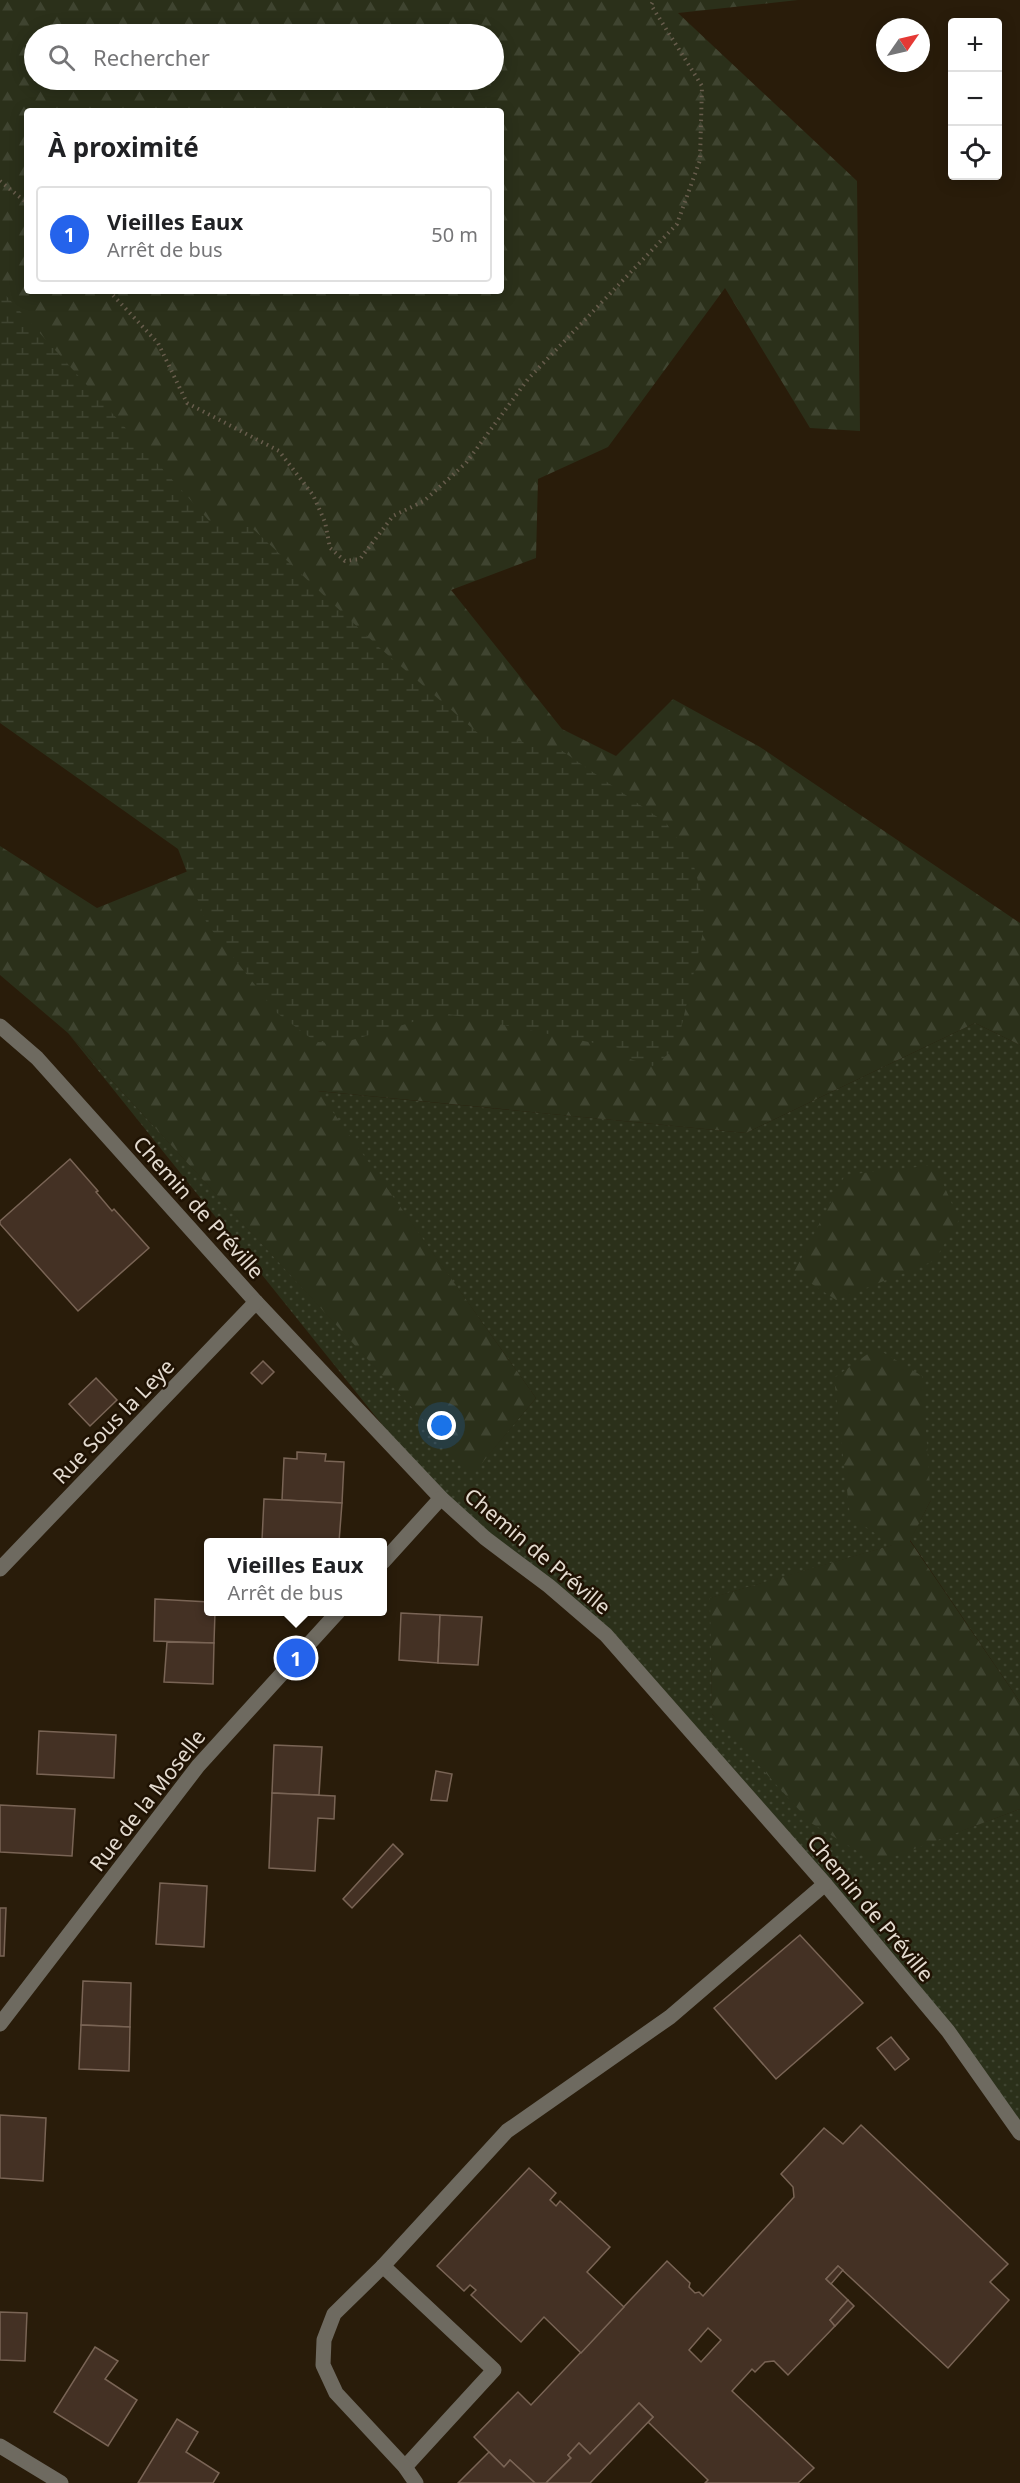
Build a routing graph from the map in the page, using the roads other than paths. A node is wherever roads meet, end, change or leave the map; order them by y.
1 (0, 1026) edge
2 (256, 1302) junction
3 (441, 1498) junction
4 (387, 1558) edge
5 (0, 1569) edge
6 (333, 1616) edge
7 (825, 1884) junction
8 (0, 2024) edge
9 (1020, 2133) edge
10 (383, 2266) junction
11 (0, 2446) edge
12 (405, 2467) junction
13 (61, 2483) edge
14 (416, 2483) edge

1 - 2 street, Chemin de Préville
2 - 3 street, Chemin de Préville
2 - 5 street, Rue Sous la Leye
3 - 4 street
3 - 7 street, Chemin de Préville
6 - 8 street, Rue de la Moselle
7 - 9 street, Chemin de Préville
7 - 10 street
10 - 12 street
10 - 12 street
11 - 13 street
12 - 14 street

